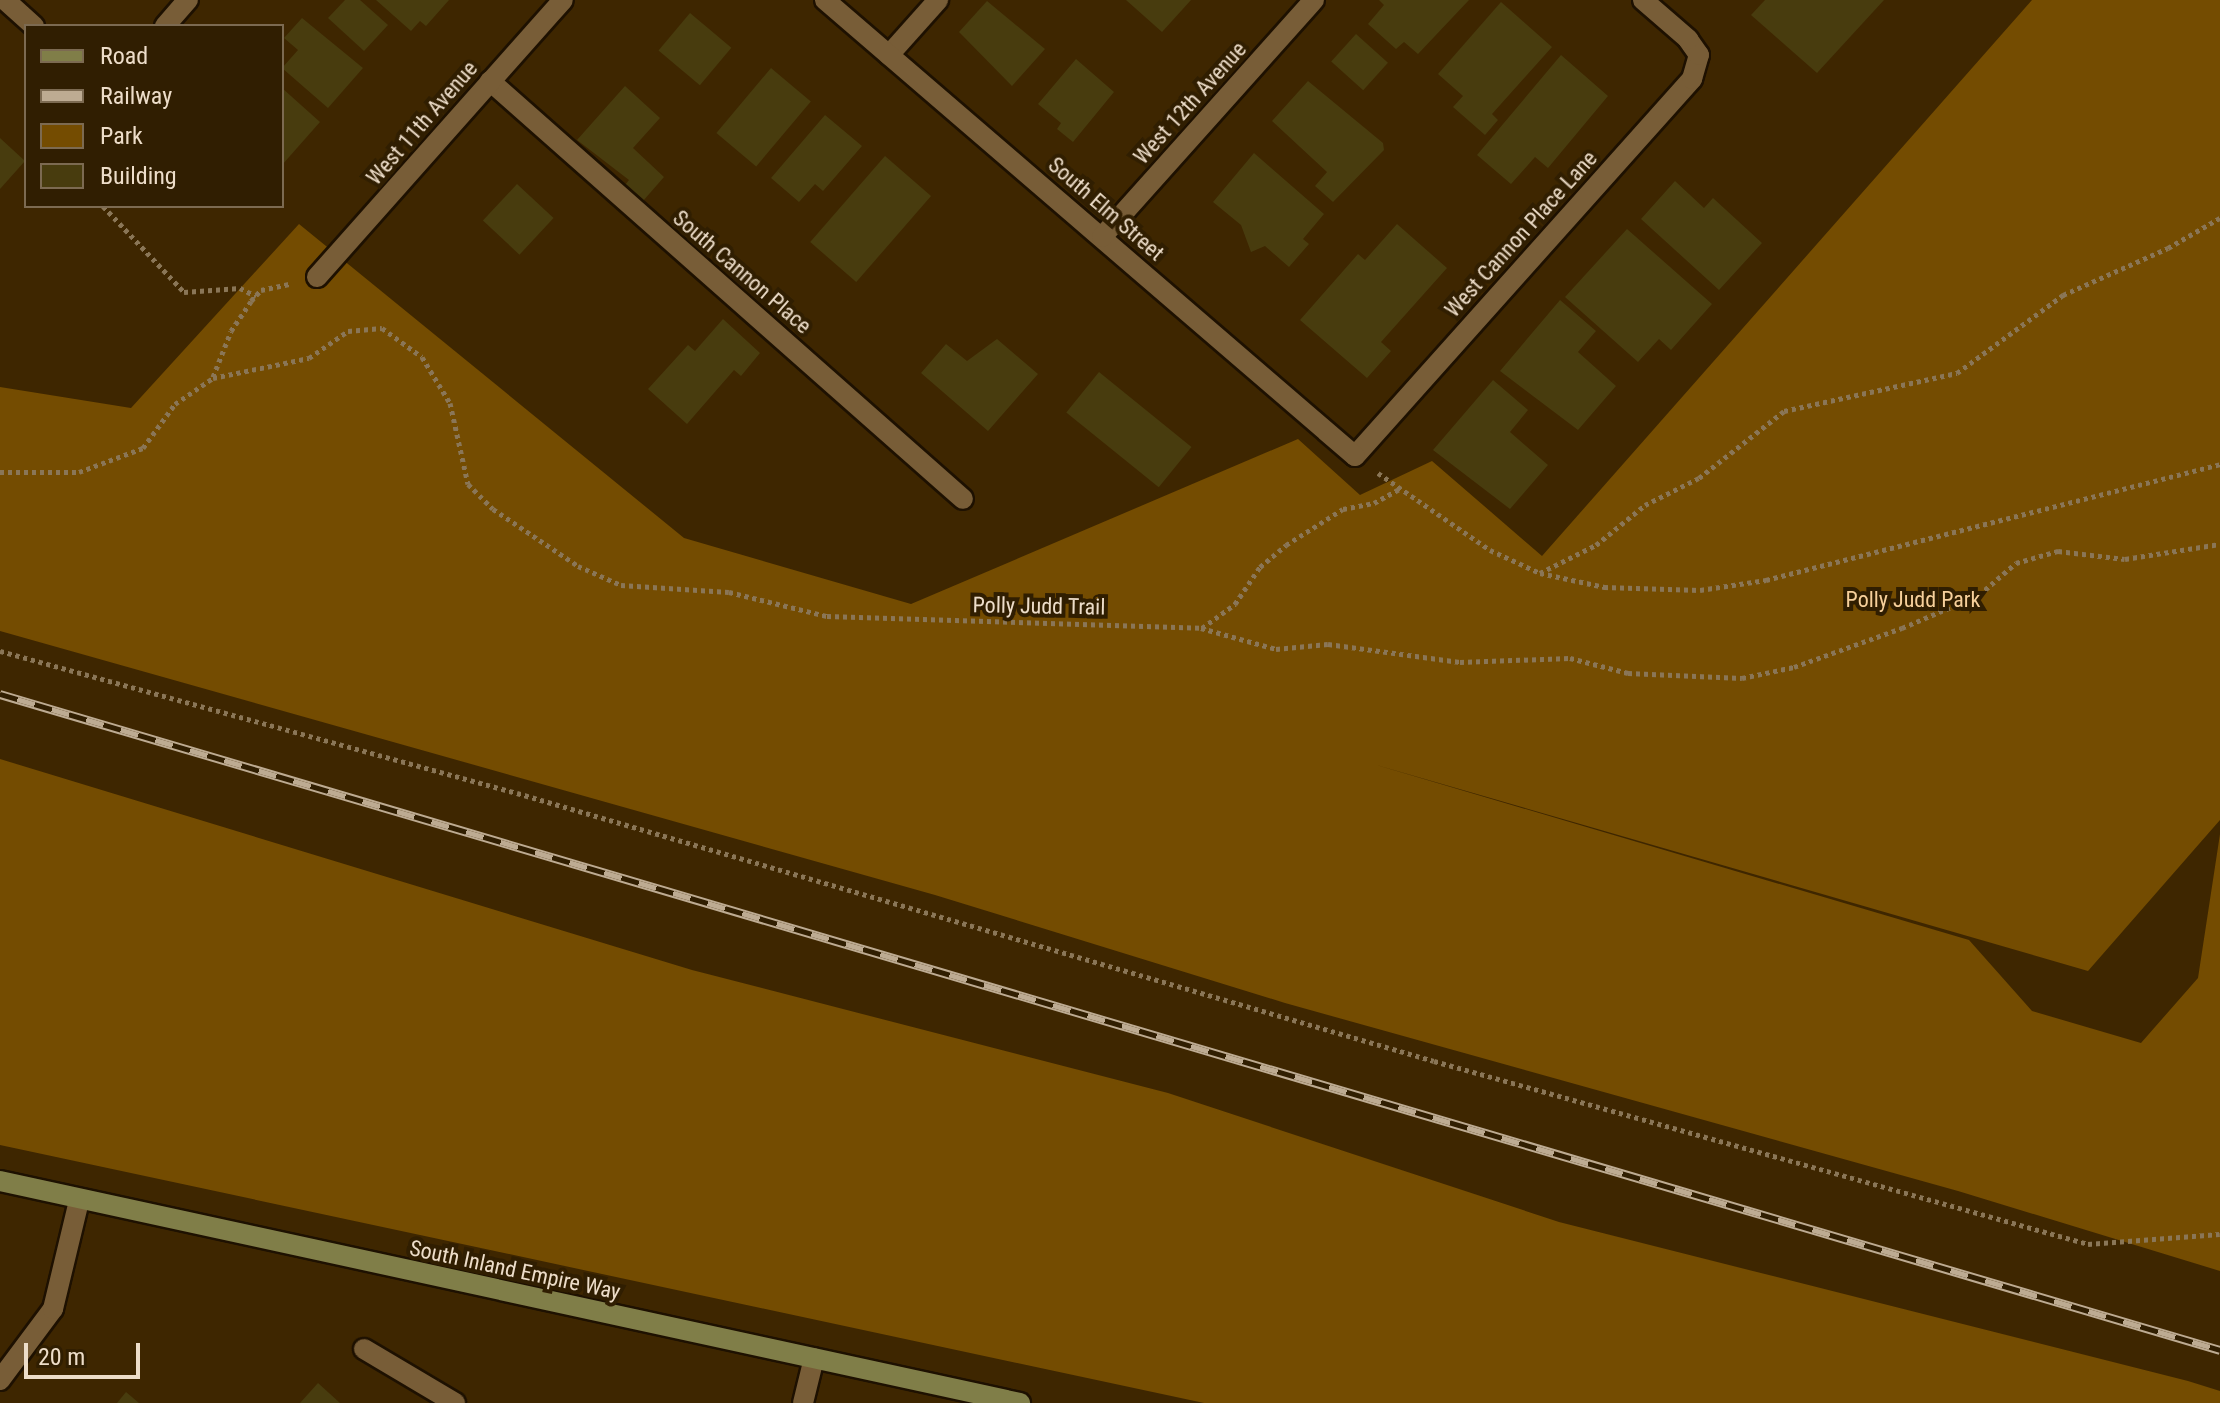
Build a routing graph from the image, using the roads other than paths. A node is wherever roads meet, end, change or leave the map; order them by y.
1 (5, 0) edge
2 (188, 0) edge
3 (563, 0) edge
4 (825, 0) edge
5 (938, 0) edge
6 (1314, 0) edge
7 (1643, 0) edge
8 (32, 24) edge
9 (167, 24) edge
10 (889, 55) junction
11 (490, 81) junction
12 (1102, 237) junction
13 (317, 277) road end
14 (1355, 456) joint
15 (963, 499) dead end
16 (0, 1181) edge
17 (79, 1201) junction
18 (364, 1349) dead end
19 (814, 1358) junction
20 (0, 1380) edge
21 (455, 1403) edge
22 (803, 1403) edge
23 (1020, 1403) edge

1 - 8 street
2 - 9 street
3 - 11 street, West 11th Avenue
4 - 10 street, South Elm Street
5 - 10 street
6 - 12 street, West 12th Avenue
7 - 14 street, West Cannon Place Lane
10 - 12 street, South Elm Street
11 - 13 street, West 11th Avenue
11 - 15 street, South Cannon Place
12 - 14 street, South Elm Street
16 - 17 street, South Inland Empire Way
17 - 19 street, South Inland Empire Way
17 - 20 street
18 - 21 street
19 - 22 street
19 - 23 street, South Inland Empire Way

